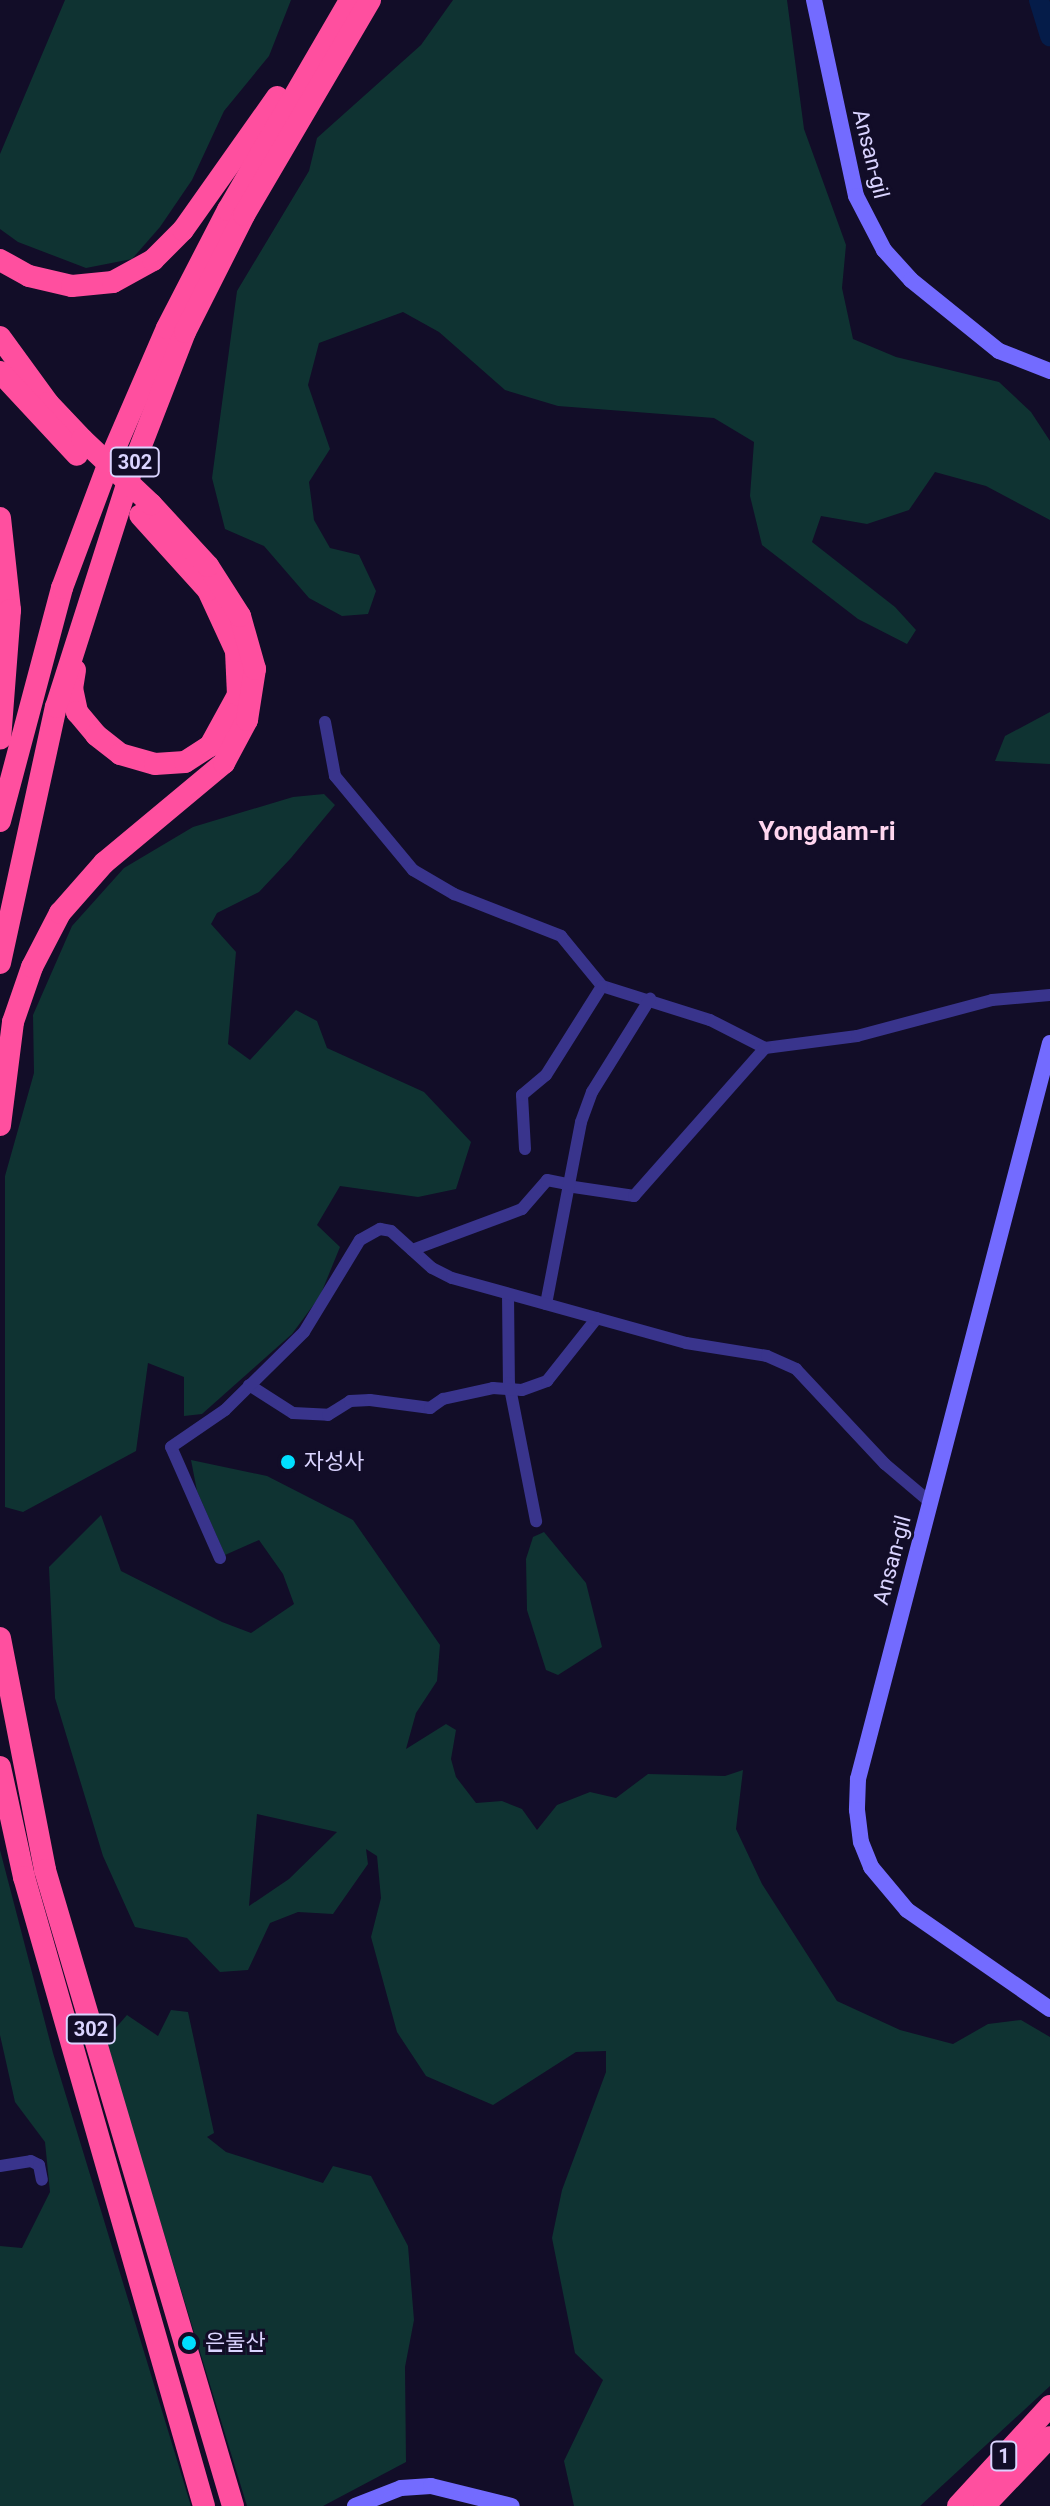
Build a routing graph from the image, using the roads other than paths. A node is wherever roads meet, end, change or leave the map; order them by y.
1 (370, 0) edge
2 (814, 0) edge
3 (348, 4) edge
4 (0, 260) edge
5 (0, 337) edge
6 (1050, 371) edge
7 (0, 372) edge
8 (80, 447) junction
9 (145, 510) junction
10 (0, 518) edge
11 (89, 592) junction
12 (325, 722) dead end
13 (0, 739) edge
14 (0, 821) edge
15 (0, 963) edge
16 (602, 986) junction
17 (1050, 995) edge
18 (650, 999) junction
19 (1050, 1043) edge
20 (765, 1048) junction
21 (0, 1125) edge
22 (525, 1149) dead end
23 (567, 1185) junction
24 (412, 1250) junction
25 (508, 1294) junction
26 (546, 1304) junction
27 (597, 1318) junction
28 (249, 1385) junction
29 (510, 1389) junction
30 (930, 1502) junction
31 (536, 1521) dead end
32 (220, 1558) dead end
33 (0, 1638) edge
34 (0, 1767) edge
35 (1050, 2009) edge
36 (0, 2166) edge
37 (42, 2180) dead end
38 (1050, 2406) edge
39 (1050, 2437) edge
40 (479, 2501) edge
41 (204, 2506) edge
42 (233, 2506) edge
43 (355, 2506) edge
44 (512, 2506) edge
45 (958, 2506) edge
46 (984, 2506) edge

1 - 11 highway, 302
2 - 6 street, Ansan-gil
3 - 4 highway
3 - 14 highway, 302
5 - 8 highway
7 - 8 highway
8 - 9 highway, bridge
9 - 11 highway
9 - 21 highway
10 - 13 highway
11 - 15 highway, 302
12 - 16 street
16 - 18 street
16 - 22 street
17 - 20 street
18 - 20 street
18 - 23 street
19 - 30 street, Ansan-gil
20 - 23 street
23 - 24 street
23 - 26 street
24 - 25 street
24 - 28 street
25 - 26 street
25 - 29 street
26 - 27 street
27 - 29 street
27 - 30 street
28 - 29 street
28 - 32 street
29 - 31 street
30 - 35 street, Ansan-gil
33 - 42 highway, 302
34 - 41 highway, 302
36 - 37 street
38 - 45 highway, 1
39 - 46 highway, 1
40 - 43 street
40 - 44 street

